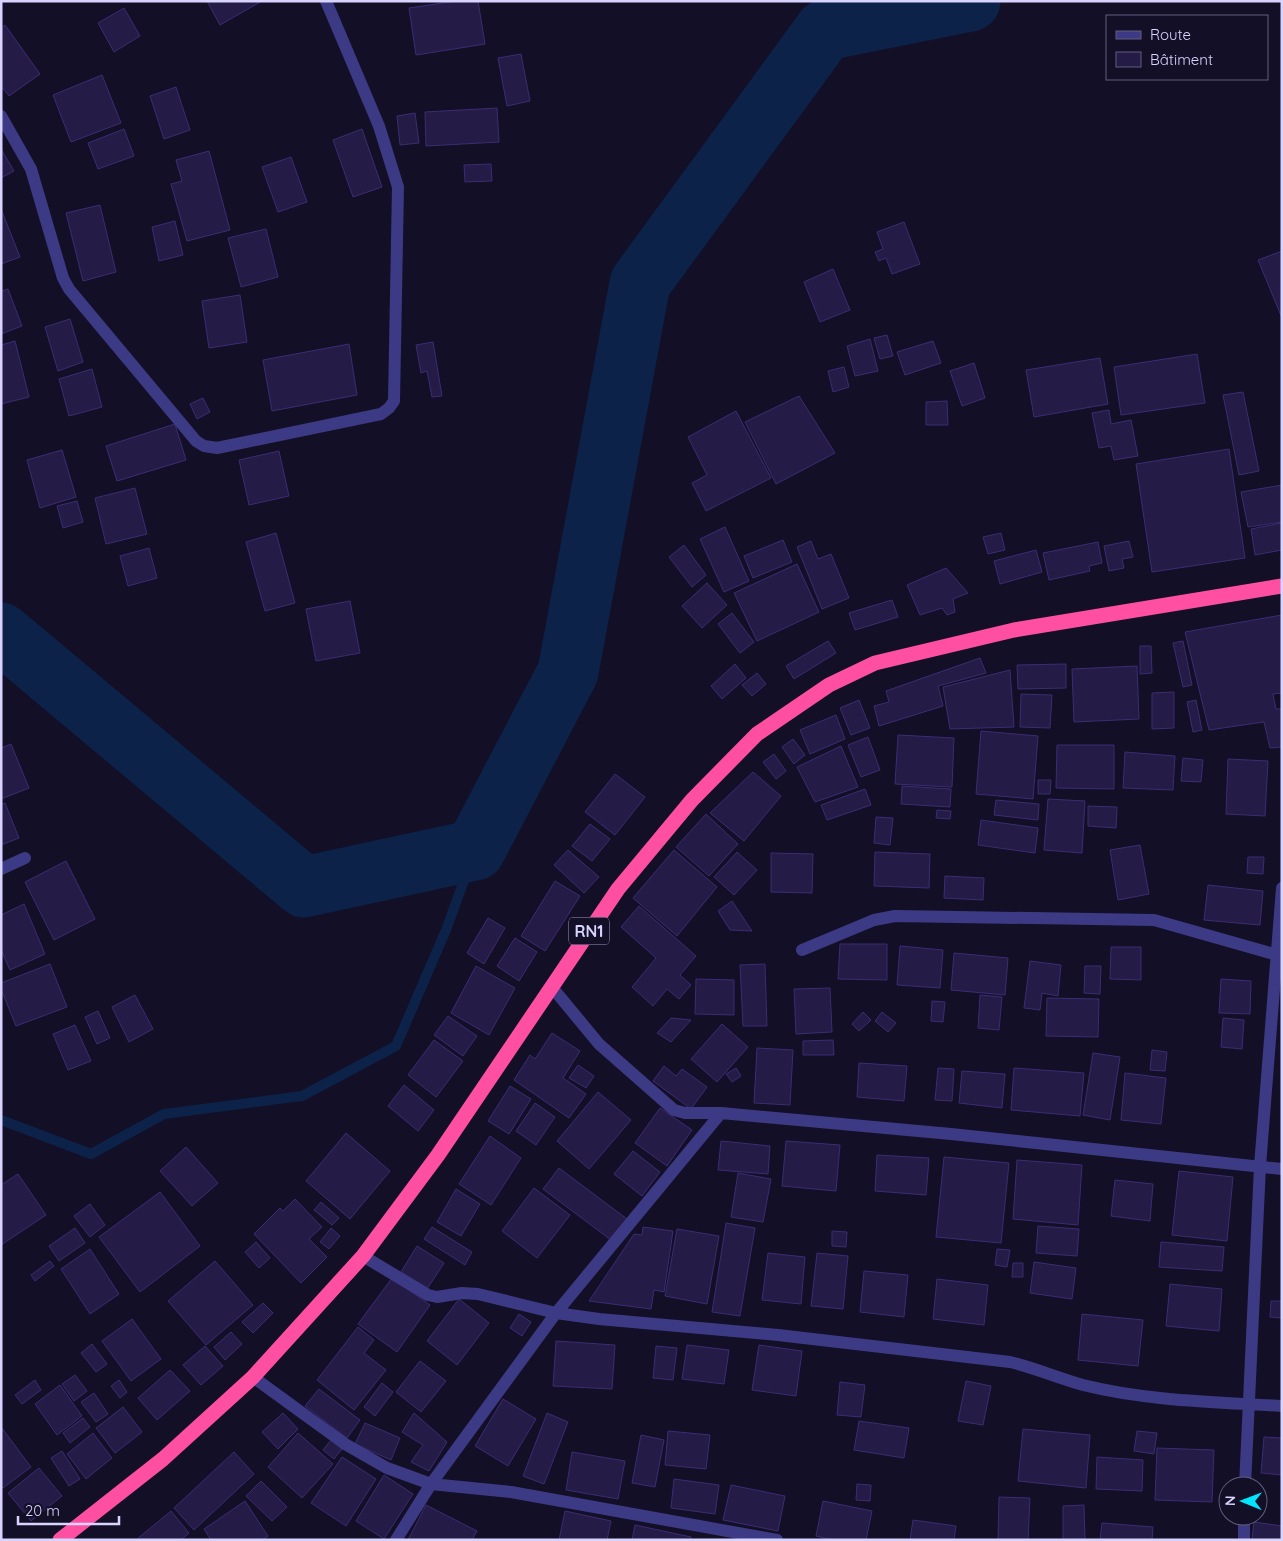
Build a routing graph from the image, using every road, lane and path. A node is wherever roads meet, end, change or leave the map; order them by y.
1 (326, 1) edge
2 (1, 116) edge
3 (1282, 586) edge
4 (25, 858) dead end
5 (1, 869) edge
6 (1282, 888) edge
7 (802, 950) dead end
8 (1278, 955) edge
9 (551, 986) junction
10 (721, 1113) junction
11 (1260, 1166) junction
12 (1282, 1170) edge
13 (363, 1256) junction
14 (556, 1313) junction
15 (253, 1377) junction
16 (1247, 1404) junction
17 (1282, 1406) edge
18 (1245, 1476) edge
19 (431, 1484) junction
20 (1244, 1526) edge
21 (60, 1540) edge
22 (396, 1540) edge
23 (777, 1540) edge
24 (1244, 1540) edge

1 - 2 street
3 - 9 highway, RN1
4 - 5 street
6 - 8 street
7 - 8 street
8 - 11 street
9 - 10 street
9 - 13 highway, RN1
10 - 11 street
10 - 14 street
11 - 12 street
11 - 16 street
13 - 14 street
13 - 15 highway, RN1
14 - 16 street
14 - 19 street
15 - 19 street
15 - 21 highway, RN1
16 - 17 street
16 - 18 street
19 - 22 street
19 - 23 street
20 - 24 street

